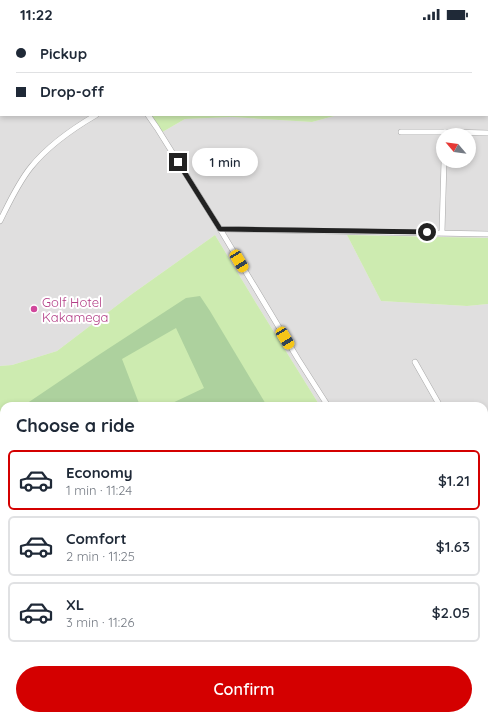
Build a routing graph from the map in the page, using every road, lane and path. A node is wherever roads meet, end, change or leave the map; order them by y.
1 (95, 116) edge
2 (149, 116) edge
3 (401, 132) dead end
4 (476, 133) edge
5 (488, 133) edge
6 (436, 134) edge
7 (444, 168) edge
8 (0, 221) edge
9 (220, 229) junction
10 (442, 232) junction
11 (488, 234) edge
12 (415, 362) dead end
13 (326, 402) edge
14 (438, 402) edge

1 - 8 street
2 - 9 street
3 - 6 street
4 - 5 street
7 - 10 street
9 - 10 street
9 - 13 street
10 - 11 street
12 - 14 street

